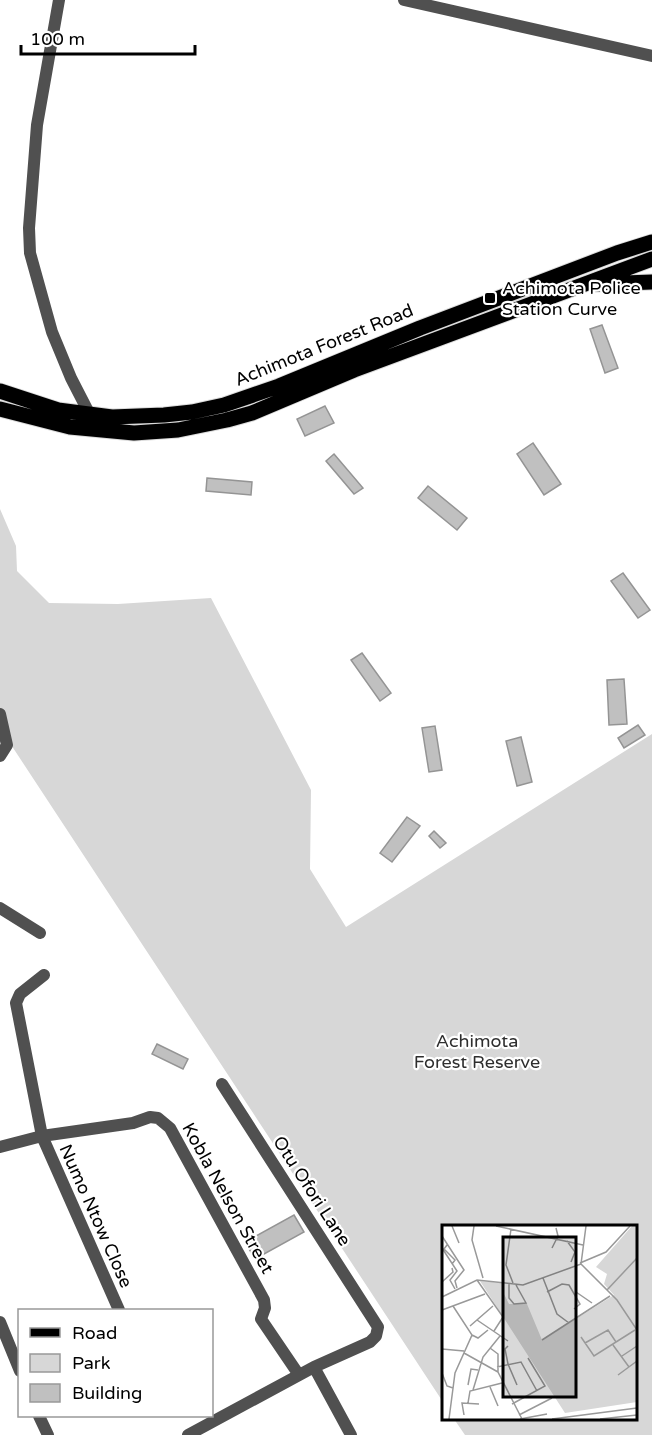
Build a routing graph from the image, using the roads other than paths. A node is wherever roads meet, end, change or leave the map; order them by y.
1 (59, 0) edge
2 (404, 0) edge
3 (652, 56) edge
4 (652, 230) edge
5 (652, 242) edge
6 (617, 253) junction
7 (652, 259) edge
8 (652, 282) edge
9 (578, 285) junction
10 (0, 392) edge
11 (0, 410) edge
12 (90, 415) junction
13 (0, 714) edge
14 (0, 756) edge
15 (0, 908) edge
16 (40, 933) dead end
17 (44, 975) dead end
18 (222, 1084) dead end
19 (42, 1136) junction
20 (0, 1147) edge
21 (117, 1309) edge
22 (0, 1322) edge
23 (18, 1366) edge
24 (314, 1367) junction
25 (299, 1375) junction
26 (39, 1417) edge
27 (48, 1435) edge
28 (189, 1435) edge
29 (351, 1435) edge

1 - 12 street
2 - 3 street
4 - 6 main road
5 - 6 main road, Achimota Forest Road
6 - 12 main road, Achimota Forest Road
7 - 9 main road, Achimota Forest Road
8 - 9 main road
9 - 11 main road, Achimota Forest Road
10 - 12 main road, Achimota Forest Road
13 - 14 street
15 - 16 street
17 - 19 street, Numo Ntow Close
18 - 24 street, Otu Ofori Lane
19 - 20 street, Kobla Nelson Street
19 - 21 street, Numo Ntow Close
19 - 25 street, Kobla Nelson Street
22 - 23 street
24 - 25 street
24 - 29 street
25 - 28 street
26 - 27 street

